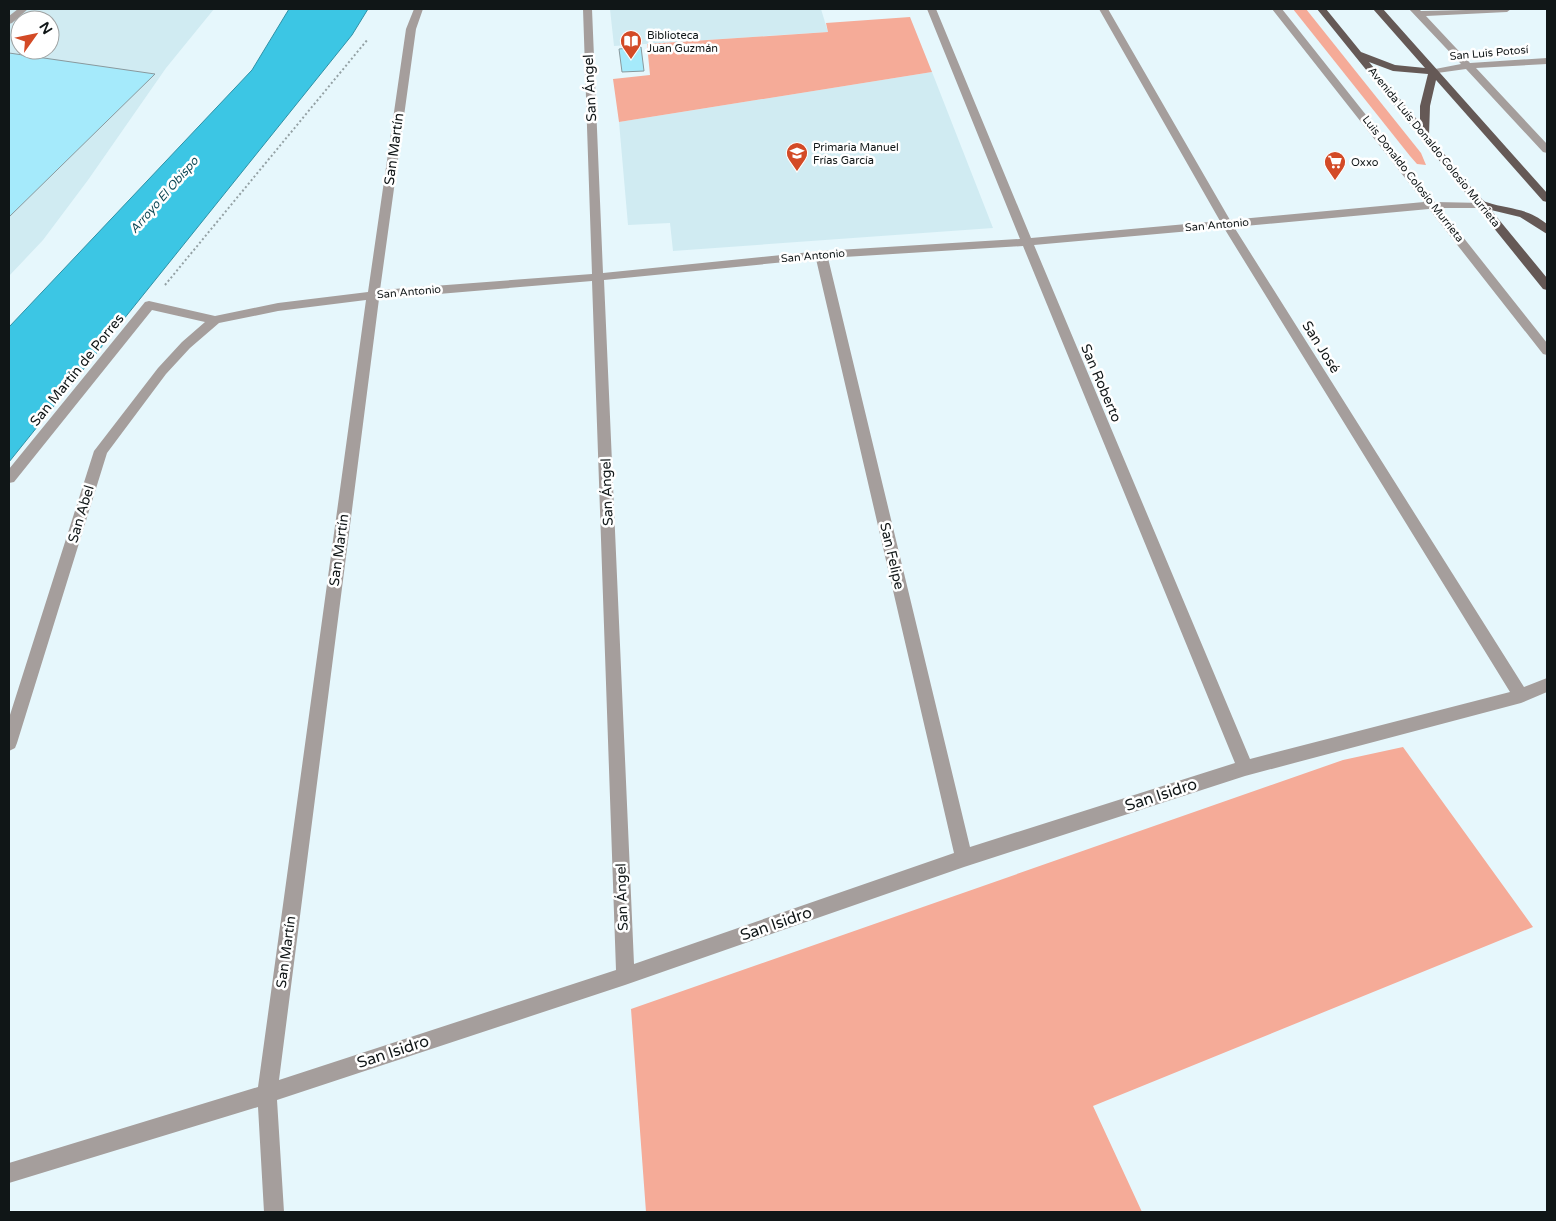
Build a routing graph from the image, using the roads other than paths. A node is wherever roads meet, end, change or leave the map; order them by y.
1 (23, 9) edge
2 (418, 9) edge
3 (587, 9) edge
4 (931, 9) edge
5 (1103, 9) edge
6 (1277, 9) edge
7 (1322, 9) edge
8 (1378, 9) edge
9 (1507, 9) edge
10 (1416, 12) edge
11 (9, 21) edge
12 (1357, 53) junction
13 (1547, 61) edge
14 (1469, 66) junction
15 (1433, 72) junction
16 (1425, 134) junction
17 (1547, 150) edge
18 (1547, 199) edge
19 (1434, 205) junction
20 (1480, 205) junction
21 (1226, 224) junction
22 (1547, 230) edge
23 (1027, 242) junction
24 (821, 255) junction
25 (599, 276) junction
26 (1547, 286) edge
27 (373, 295) junction
28 (149, 305) joint
29 (215, 320) junction
30 (1547, 351) edge
31 (9, 478) edge
32 (1547, 685) edge
33 (1521, 696) junction
34 (9, 743) edge
35 (1245, 768) junction
36 (964, 858) junction
37 (626, 976) junction
38 (267, 1094) junction
39 (9, 1173) edge
40 (274, 1212) edge

1 - 11 street
2 - 27 street, San Martín
3 - 25 street, San Ángel
4 - 23 street, San Roberto
5 - 21 street, San José
6 - 19 street, Luis Donaldo Colosio Murrieta
7 - 12 main road, Avenida Luis Donaldo Colosio Murrieta
8 - 15 main road
9 - 10 street
10 - 14 street
12 - 15 main road
12 - 16 main road, Avenida Luis Donaldo Colosio Murrieta
13 - 14 street, San Luis Potosí
14 - 15 street, San Luis Potosí
14 - 17 street
15 - 16 main road
15 - 18 main road
16 - 20 main road, Avenida Luis Donaldo Colosio Murrieta
19 - 20 street, San Antonio
19 - 21 street, San Antonio
19 - 30 street, Luis Donaldo Colosio Murrieta
20 - 22 main road
20 - 26 main road, Avenida Luis Donaldo Colosio Murrieta
21 - 23 street, San Antonio
21 - 33 street, San José
23 - 24 street, San Antonio
23 - 35 street, San Roberto
24 - 25 street, San Antonio
24 - 36 street, San Felipe
25 - 27 street, San Antonio
25 - 37 street, San Ángel
27 - 29 street, San Antonio
27 - 38 street, San Martín
28 - 29 street, San Antonio
28 - 31 street, San Martín de Porres
29 - 34 street, San Abel
32 - 33 street, San Isidro
33 - 35 street, San Isidro
35 - 36 street, San Isidro
36 - 37 street, San Isidro
37 - 38 street, San Isidro
38 - 39 street, San Isidro
38 - 40 street, San Martín

